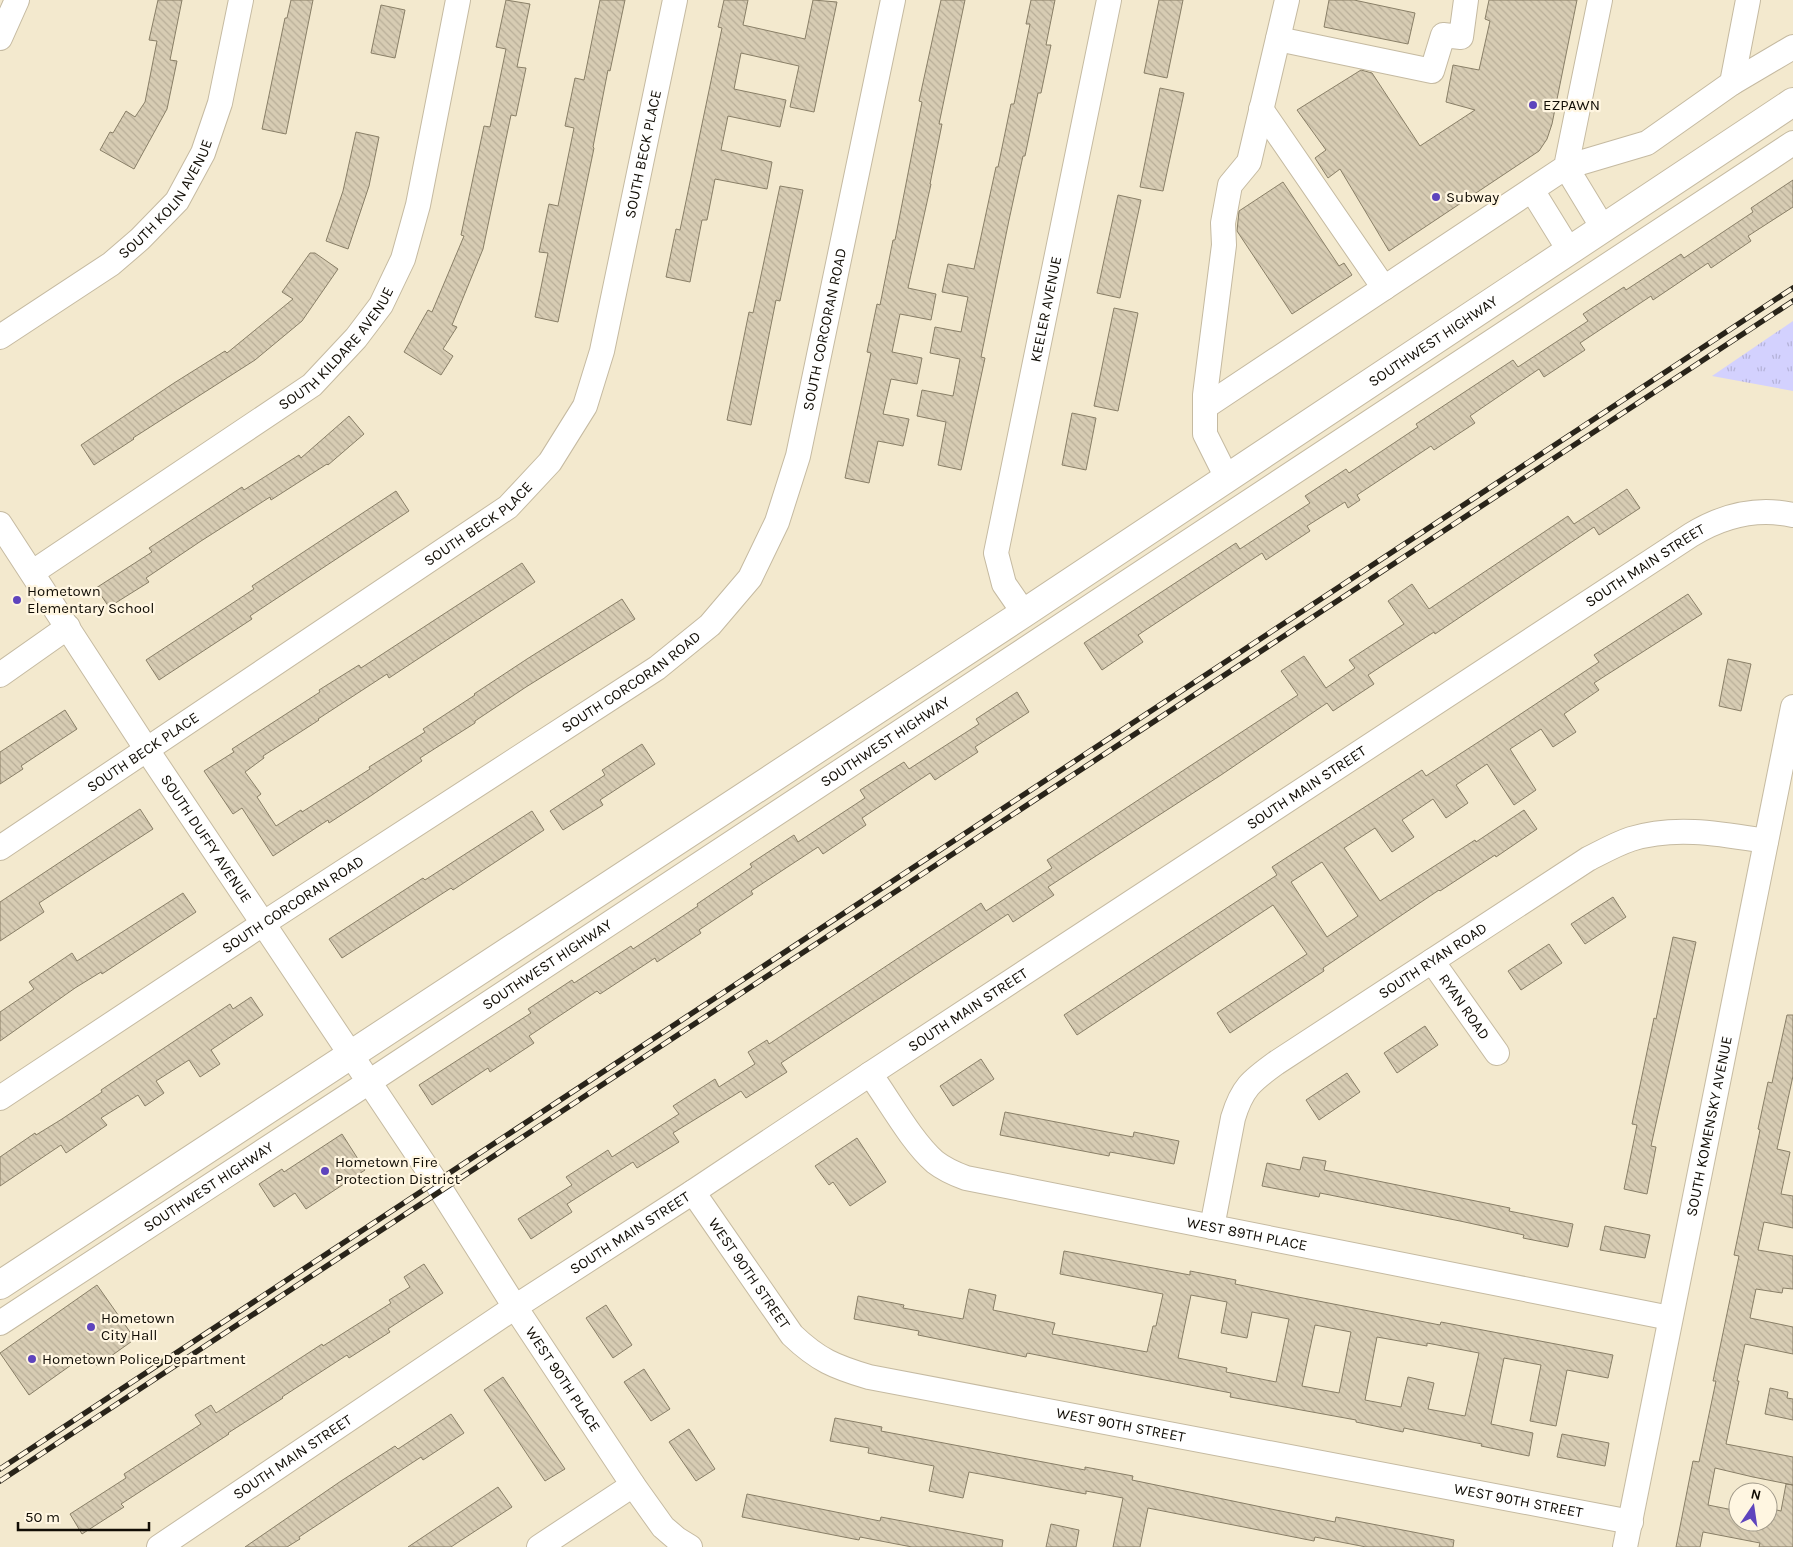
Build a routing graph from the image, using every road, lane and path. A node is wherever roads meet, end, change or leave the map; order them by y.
1 (17, 0) edge
2 (241, 0) edge
3 (458, 0) edge
4 (675, 0) edge
5 (892, 0) edge
6 (1108, 0) edge
7 (1287, 0) edge
8 (1466, 0) edge
9 (1600, 0) edge
10 (1748, 0) edge
11 (0, 38) edge
12 (1278, 39) junction
13 (1793, 47) edge
14 (1732, 83) junction
15 (1793, 102) edge
16 (1261, 109) junction
17 (1793, 143) edge
18 (1566, 167) junction
19 (1532, 190) junction
20 (1603, 228) junction
21 (1570, 250) junction
22 (1384, 288) junction
23 (0, 337) edge
24 (1205, 407) junction
25 (1227, 478) junction
26 (1793, 514) edge
27 (3, 536) edge
28 (33, 572) junction
29 (1074, 579) junction
30 (1091, 605) junction
31 (1024, 613) junction
32 (68, 627) junction
33 (0, 675) edge
34 (1793, 707) edge
35 (147, 750) junction
36 (1766, 840) junction
37 (0, 848) edge
38 (264, 923) junction
39 (1432, 961) junction
40 (350, 1053) junction
41 (1497, 1054) dead end
42 (870, 1074) junction
43 (369, 1082) junction
44 (0, 1098) edge
45 (694, 1192) junction
46 (448, 1202) joint
47 (1212, 1227) junction
48 (0, 1284) edge
49 (515, 1307) junction
50 (1670, 1318) junction
51 (0, 1322) edge
52 (633, 1485) junction
53 (1631, 1522) junction
54 (159, 1547) edge
55 (539, 1547) edge
56 (690, 1547) edge
57 (1625, 1547) edge

1 - 11 street
2 - 23 street, SOUTH KOLIN AVENUE
3 - 28 street, SOUTH KILDARE AVENUE
4 - 35 street, SOUTH BECK PLACE
5 - 38 street, SOUTH CORCORAN ROAD
6 - 31 street, KEELER AVENUE
7 - 12 street
8 - 12 street
9 - 18 street
10 - 14 street
12 - 16 street
13 - 14 street
14 - 18 street
15 - 20 main road, SOUTHWEST HIGHWAY
16 - 22 street
16 - 24 street
17 - 30 street, SOUTHWEST HIGHWAY
18 - 19 street
18 - 20 street
19 - 21 street
19 - 22 street
20 - 21 main road, SOUTHWEST HIGHWAY
21 - 25 main road, SOUTHWEST HIGHWAY
22 - 24 street
24 - 25 street
25 - 29 main road, SOUTHWEST HIGHWAY
26 - 42 street, SOUTH MAIN STREET
27 - 28 street, SOUTH DUFFY AVENUE
28 - 32 street, SOUTH DUFFY AVENUE
29 - 30 street
29 - 31 main road, SOUTHWEST HIGHWAY
30 - 43 street, SOUTHWEST HIGHWAY
31 - 40 main road, SOUTHWEST HIGHWAY
32 - 33 street
32 - 35 street, SOUTH DUFFY AVENUE
34 - 36 street, SOUTH KOMENSKY AVENUE
35 - 37 street, SOUTH BECK PLACE
35 - 38 street, SOUTH DUFFY AVENUE
36 - 39 street, SOUTH RYAN ROAD
36 - 50 street, SOUTH KOMENSKY AVENUE
38 - 40 street, SOUTH DUFFY AVENUE
38 - 44 street, SOUTH CORCORAN ROAD
39 - 41 street, RYAN ROAD
39 - 47 street, SOUTH RYAN ROAD
40 - 43 street, SOUTH DUFFY AVENUE
40 - 48 main road, SOUTHWEST HIGHWAY
42 - 45 street, SOUTH MAIN STREET
42 - 47 street, WEST 89TH PLACE
43 - 46 street, SOUTH DUFFY AVENUE
43 - 51 street, SOUTHWEST HIGHWAY
45 - 49 street, SOUTH MAIN STREET
45 - 53 street, WEST 90TH STREET
46 - 49 street, WEST 90TH PLACE
47 - 50 street, WEST 89TH PLACE
49 - 52 street, WEST 90TH PLACE
49 - 54 street, SOUTH MAIN STREET
50 - 53 street, SOUTH KOMENSKY AVENUE
52 - 55 street
52 - 56 street, WEST 90TH PLACE
53 - 57 street, SOUTH KOMENSKY AVENUE

